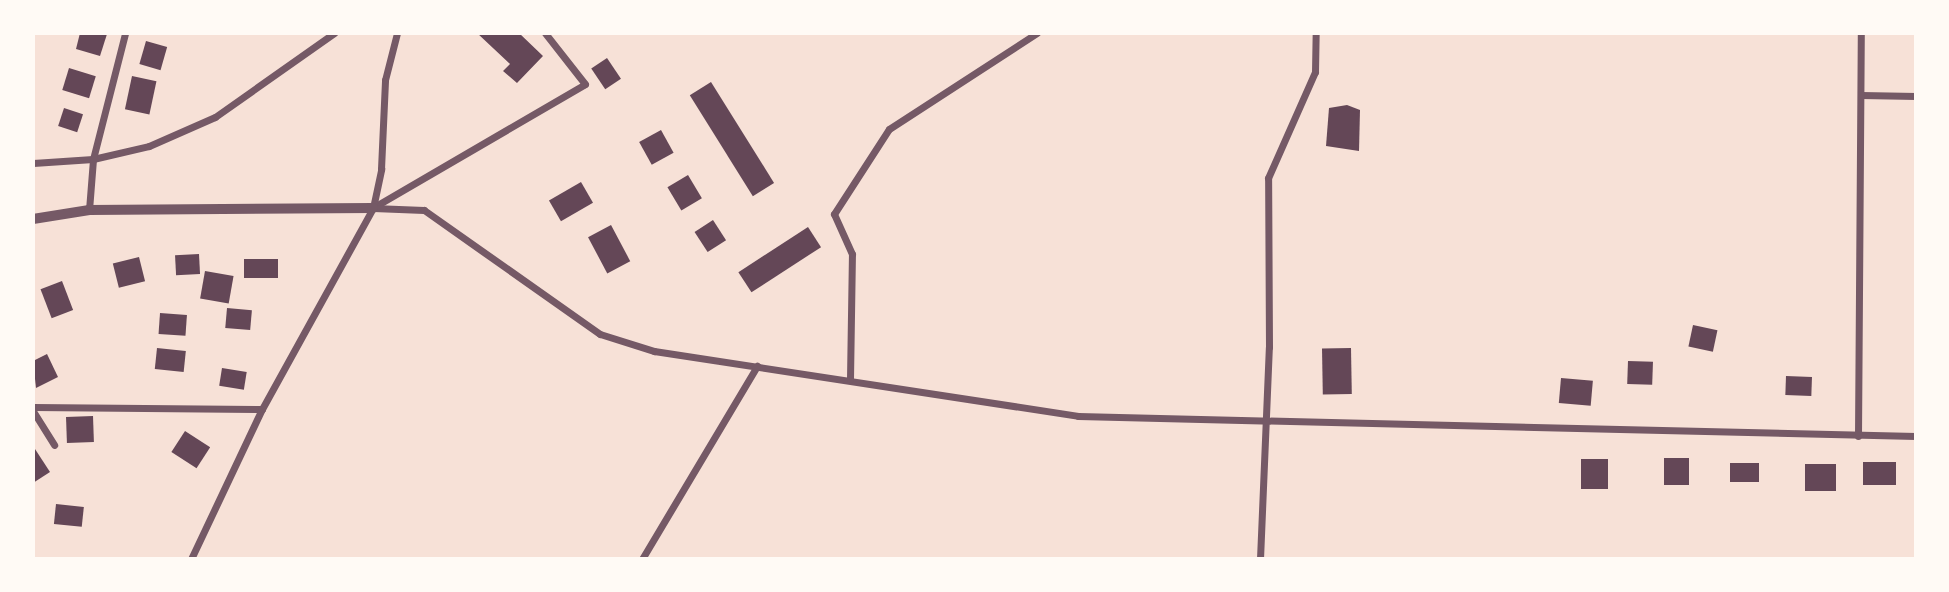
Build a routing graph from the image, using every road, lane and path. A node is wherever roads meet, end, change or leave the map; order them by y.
1 (125, 33) edge
2 (334, 33) edge
3 (397, 33) edge
4 (544, 33) edge
5 (1037, 33) edge
6 (1316, 33) edge
7 (1861, 33) edge
8 (1861, 95) junction
9 (1916, 96) edge
10 (93, 159) junction
11 (33, 163) edge
12 (373, 208) junction
13 (89, 210) junction
14 (33, 219) edge
15 (757, 366) junction
16 (850, 379) junction
17 (33, 409) edge
18 (262, 409) junction
19 (1265, 424) junction
20 (1858, 436) junction
21 (1916, 436) edge
22 (54, 445) dead end
23 (191, 559) edge
24 (642, 559) edge
25 (1259, 559) edge

1 - 10 street
2 - 10 street
3 - 12 street
4 - 12 street
5 - 16 street
6 - 19 street
7 - 8 street
8 - 9 street
8 - 20 street
10 - 11 street
10 - 13 street
12 - 13 street
12 - 15 street
12 - 18 street
13 - 14 street
15 - 16 street
15 - 24 street
16 - 19 street
17 - 18 street
17 - 22 street
18 - 23 street
19 - 20 street
19 - 25 street
20 - 21 street

